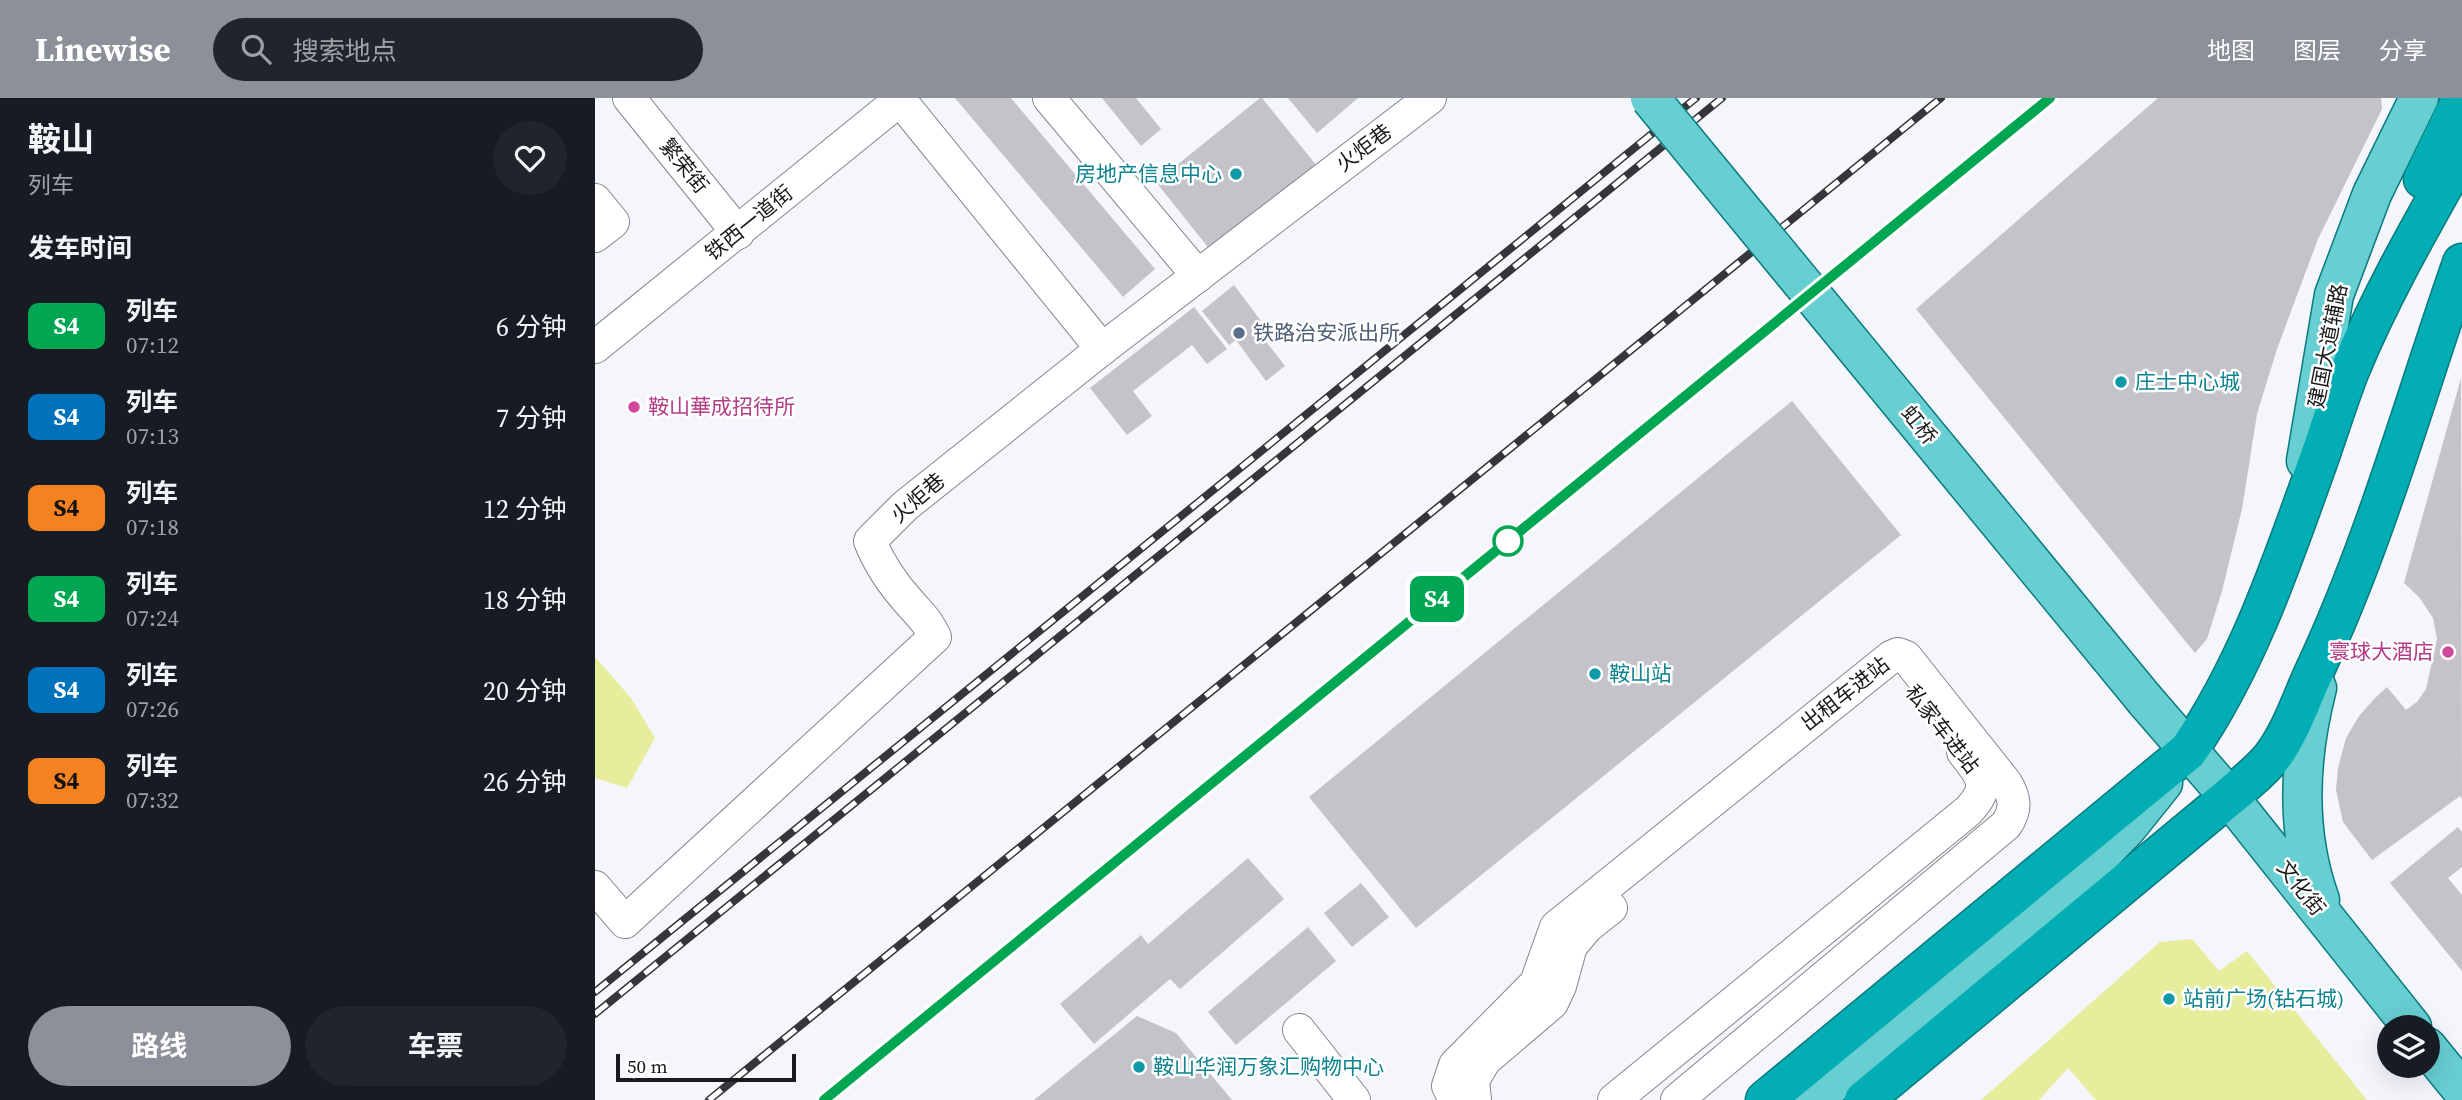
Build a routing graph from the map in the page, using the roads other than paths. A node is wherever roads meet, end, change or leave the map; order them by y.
1 (629, 98) edge
2 (1049, 98) edge
3 (1430, 98) edge
4 (1650, 98) edge
5 (2419, 98) edge
6 (901, 99) edge
7 (2462, 99) edge
8 (2462, 153) edge
9 (595, 200) edge
10 (738, 233) junction
11 (595, 236) edge
12 (2462, 263) edge
13 (1198, 276) junction
14 (595, 347) edge
15 (1102, 349) junction
16 (2350, 370) junction
17 (2295, 525) junction
18 (2332, 633) junction
19 (2188, 751) junction
20 (2229, 797) junction
21 (595, 887) edge
22 (2333, 928) junction
23 (2402, 1015) edge
24 (1299, 1030) dead end
25 (2440, 1062) edge
26 (2461, 1087) edge
27 (1354, 1100) edge
28 (1455, 1100) edge
29 (1475, 1100) edge
30 (1614, 1100) edge
31 (1677, 1100) edge
32 (1765, 1100) edge
33 (1813, 1100) edge
34 (1864, 1100) edge

1 - 10 street, 繁荣街
2 - 13 street
3 - 13 street, 火炬巷
4 - 19 main road, 虹桥, bridge
5 - 17 main road, 建国大道辅路
6 - 10 street, 铁西一道街
6 - 15 street
7 - 16 highway
8 - 16 highway
9 - 11 street
10 - 14 street, 铁西一道街
12 - 18 highway
13 - 15 street, 火炬巷
15 - 21 street, 火炬巷
16 - 17 highway
17 - 19 highway
18 - 20 highway
18 - 22 main road
19 - 20 main road, 文化街
19 - 32 highway
19 - 33 main road
20 - 22 main road, 文化街
20 - 34 highway
22 - 23 main road, 文化街
24 - 27 street
25 - 26 main road
28 - 31 street, 出租车进站
29 - 30 street, 私家车进站

